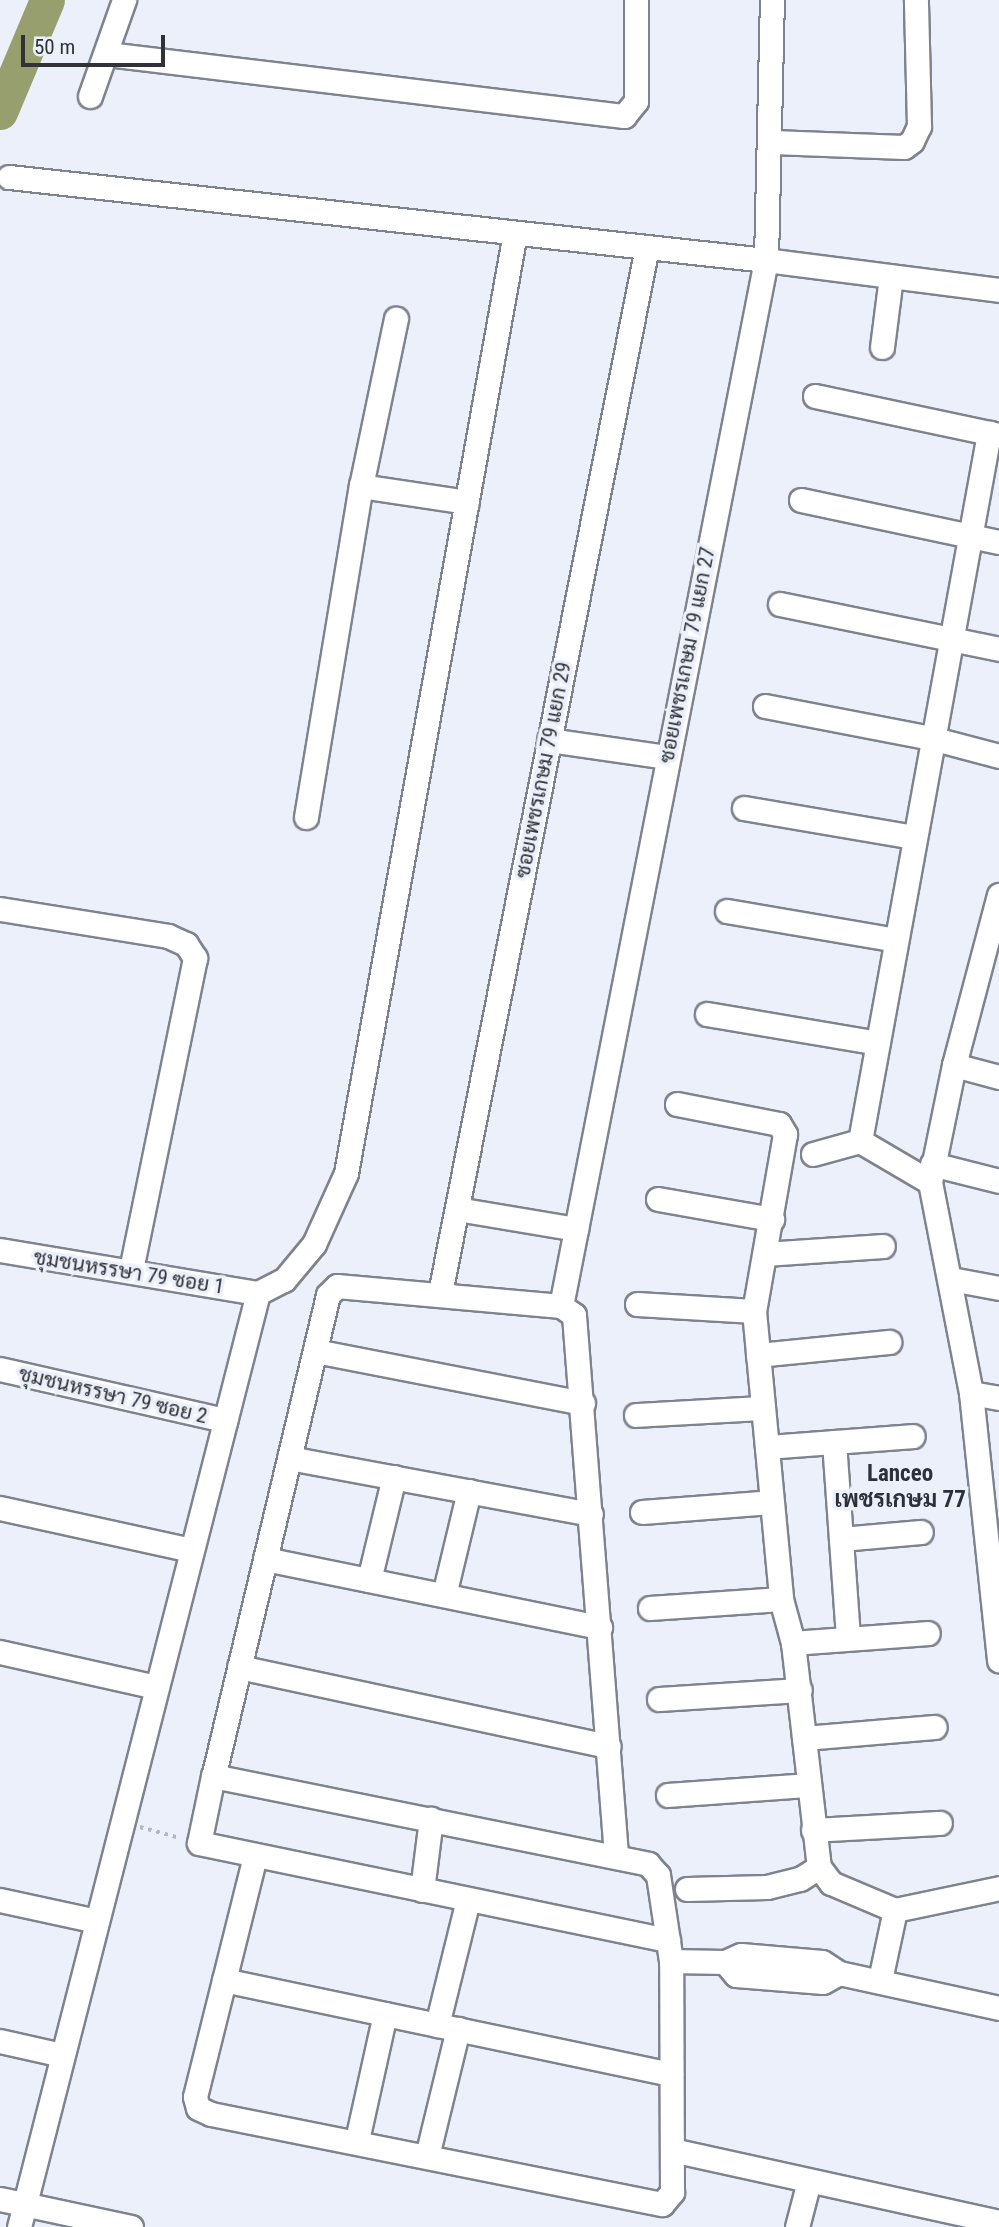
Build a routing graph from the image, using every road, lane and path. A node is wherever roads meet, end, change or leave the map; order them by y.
1 (124, 0) edge
2 (636, 0) edge
3 (772, 0) edge
4 (916, 0) edge
5 (107, 54) junction
6 (90, 96) dead end
7 (772, 142) junction
8 (9, 177) dead end
9 (515, 233) junction
10 (647, 247) junction
11 (766, 260) junction
12 (891, 278) junction
13 (999, 290) edge
14 (396, 319) dead end
15 (882, 347) dead end
16 (815, 396) dead end
17 (994, 434) edge
18 (362, 486) junction
19 (801, 500) dead end
20 (467, 502) junction
21 (970, 535) junction
22 (999, 542) edge
23 (780, 604) dead end
24 (950, 637) junction
25 (999, 649) edge
26 (765, 706) dead end
27 (931, 738) junction
28 (549, 740) junction
29 (999, 756) edge
30 (667, 757) junction
31 (744, 808) dead end
32 (306, 817) dead end
33 (914, 837) junction
34 (999, 895) edge
35 (0, 909) edge
36 (727, 911) dead end
37 (896, 940) junction
38 (990, 966) edge
39 (706, 1014) dead end
40 (878, 1043) junction
41 (954, 1065) junction
42 (999, 1077) edge
43 (677, 1104) dead end
44 (860, 1141) junction
45 (813, 1154) dead end
46 (931, 1173) junction
47 (999, 1181) edge
48 (657, 1199) dead end
49 (457, 1209) junction
50 (772, 1220) junction
51 (576, 1229) junction
52 (883, 1246) dead end
53 (0, 1250) edge
54 (765, 1254) junction
55 (131, 1271) junction
56 (951, 1279) junction
57 (999, 1288) edge
58 (258, 1293) junction
59 (440, 1293) junction
60 (637, 1304) dead end
61 (561, 1306) junction
62 (754, 1311) junction
63 (889, 1342) dead end
64 (314, 1351) junction
65 (758, 1354) junction
66 (0, 1369) edge
67 (971, 1393) junction
68 (999, 1398) edge
69 (583, 1403) junction
70 (763, 1408) junction
71 (636, 1415) dead end
72 (225, 1420) junction
73 (913, 1436) dead end
74 (834, 1442) junction
75 (766, 1447) junction
76 (289, 1458) junction
77 (394, 1477) junction
78 (469, 1491) junction
79 (771, 1502) junction
80 (0, 1508) edge
81 (642, 1512) dead end
82 (591, 1514) junction
83 (921, 1532) dead end
84 (841, 1539) junction
85 (994, 1542) edge
86 (191, 1550) junction
87 (265, 1559) junction
88 (369, 1580) junction
89 (444, 1595) junction
90 (780, 1599) junction
91 (650, 1608) dead end
92 (600, 1628) junction
93 (928, 1633) dead end
94 (848, 1638) junction
95 (793, 1643) junction
96 (0, 1652) edge
97 (999, 1654) edge
98 (239, 1667) junction
99 (156, 1687) junction
100 (800, 1690) junction
101 (659, 1699) dead end
102 (935, 1727) dead end
103 (804, 1738) junction
104 (608, 1746) junction
105 (213, 1776) junction
106 (809, 1785) junction
107 (668, 1795) dead end
108 (432, 1819) junction
109 (121, 1822) junction
110 (940, 1823) dead end
111 (813, 1829) junction
112 (199, 1843) junction
113 (616, 1855) junction
114 (255, 1856) junction
115 (818, 1867) junction
116 (999, 1888) edge
117 (687, 1889) dead end
118 (422, 1890) junction
119 (0, 1900) edge
120 (468, 1900) junction
121 (895, 1910) junction
122 (96, 1921) junction
123 (669, 1951) junction
124 (224, 1980) junction
125 (880, 1980) junction
126 (999, 2008) edge
127 (385, 2014) junction
128 (447, 2027) junction
129 (0, 2042) edge
130 (62, 2056) junction
131 (671, 2074) junction
132 (357, 2140) junction
133 (672, 2150) junction
134 (427, 2156) junction
135 (809, 2181) junction
136 (0, 2199) edge
137 (21, 2216) edge
138 (999, 2222) edge
139 (131, 2227) edge
140 (797, 2227) edge

1 - 5 street
2 - 5 street
3 - 7 street, ซอยเพชรเกษม 79 แยก 27
4 - 7 street
5 - 6 street
7 - 11 street, ซอยเพชรเกษม 79 แยก 27
8 - 9 street
9 - 10 street
9 - 20 street
10 - 11 street
10 - 28 street, ซอยเพชรเกษม 79 แยก 29
11 - 12 street
11 - 30 street, ซอยเพชรเกษม 79 แยก 27
12 - 13 street
12 - 15 street
14 - 18 street
16 - 17 street
17 - 21 street
18 - 20 street
18 - 32 street
19 - 21 street
20 - 58 street
21 - 22 street
21 - 24 street
23 - 24 street
24 - 25 street
24 - 27 street
26 - 27 street
27 - 29 street
27 - 33 street
28 - 30 street
28 - 49 street, ซอยเพชรเกษม 79 แยก 29
30 - 51 street, ซอยเพชรเกษม 79 แยก 27
31 - 33 street
33 - 37 street
34 - 38 street
35 - 55 street
36 - 37 street
37 - 40 street
38 - 41 street
39 - 40 street
40 - 44 street
41 - 42 street
41 - 46 street
43 - 50 street
44 - 45 street
44 - 46 street
46 - 47 street
46 - 56 street
48 - 50 street
49 - 51 street
49 - 59 street, ซอยเพชรเกษม 79 แยก 29
50 - 54 street
51 - 61 street, ซอยเพชรเกษม 79 แยก 27
52 - 54 street
53 - 55 street, ชุมชนหรรษา 79 ซอย 1
54 - 62 street
55 - 58 street, ชุมชนหรรษา 79 ซอย 1
56 - 57 street
56 - 67 street
58 - 72 street
59 - 61 street
59 - 64 street
60 - 62 street
61 - 69 street
62 - 65 street
63 - 65 street
64 - 69 street
64 - 76 street
65 - 70 street
66 - 72 street, ชุมชนหรรษา 79 ซอย 2
67 - 68 street
67 - 85 street
69 - 82 street
70 - 71 street
70 - 75 street
72 - 86 street
73 - 74 street
74 - 75 street
74 - 84 street
75 - 79 street
76 - 77 street
76 - 87 street
77 - 78 street
77 - 88 street
78 - 82 street
78 - 89 street
79 - 81 street
79 - 90 street
80 - 86 street
82 - 92 street
83 - 84 street
84 - 94 street
85 - 97 street
86 - 99 street
87 - 88 street
87 - 98 street
88 - 89 street
89 - 92 street
90 - 91 street
90 - 95 street
92 - 104 street
93 - 94 street
94 - 95 street
95 - 100 street
96 - 99 street
98 - 104 street
98 - 105 street
99 - 109 street
100 - 101 street
100 - 103 street
102 - 103 street
103 - 106 street
104 - 113 street
105 - 108 street
105 - 112 street
106 - 107 street
106 - 111 street
108 - 113 street
108 - 118 street
109 - 112 path
109 - 122 street
110 - 111 street
111 - 115 street
112 - 114 street
113 - 123 street
114 - 118 street
114 - 124 street
115 - 117 street
115 - 121 street
116 - 121 street
118 - 120 street
119 - 122 street
120 - 123 street
120 - 128 street
121 - 125 street
122 - 130 street
123 - 125 street
123 - 131 street
124 - 127 street
124 - 132 street
125 - 126 street
127 - 128 street
127 - 132 street
128 - 131 street
128 - 134 street
129 - 130 street
130 - 137 street
131 - 133 street
132 - 134 street
133 - 134 street
133 - 135 street
135 - 138 street
135 - 140 street
136 - 137 street
137 - 139 street

